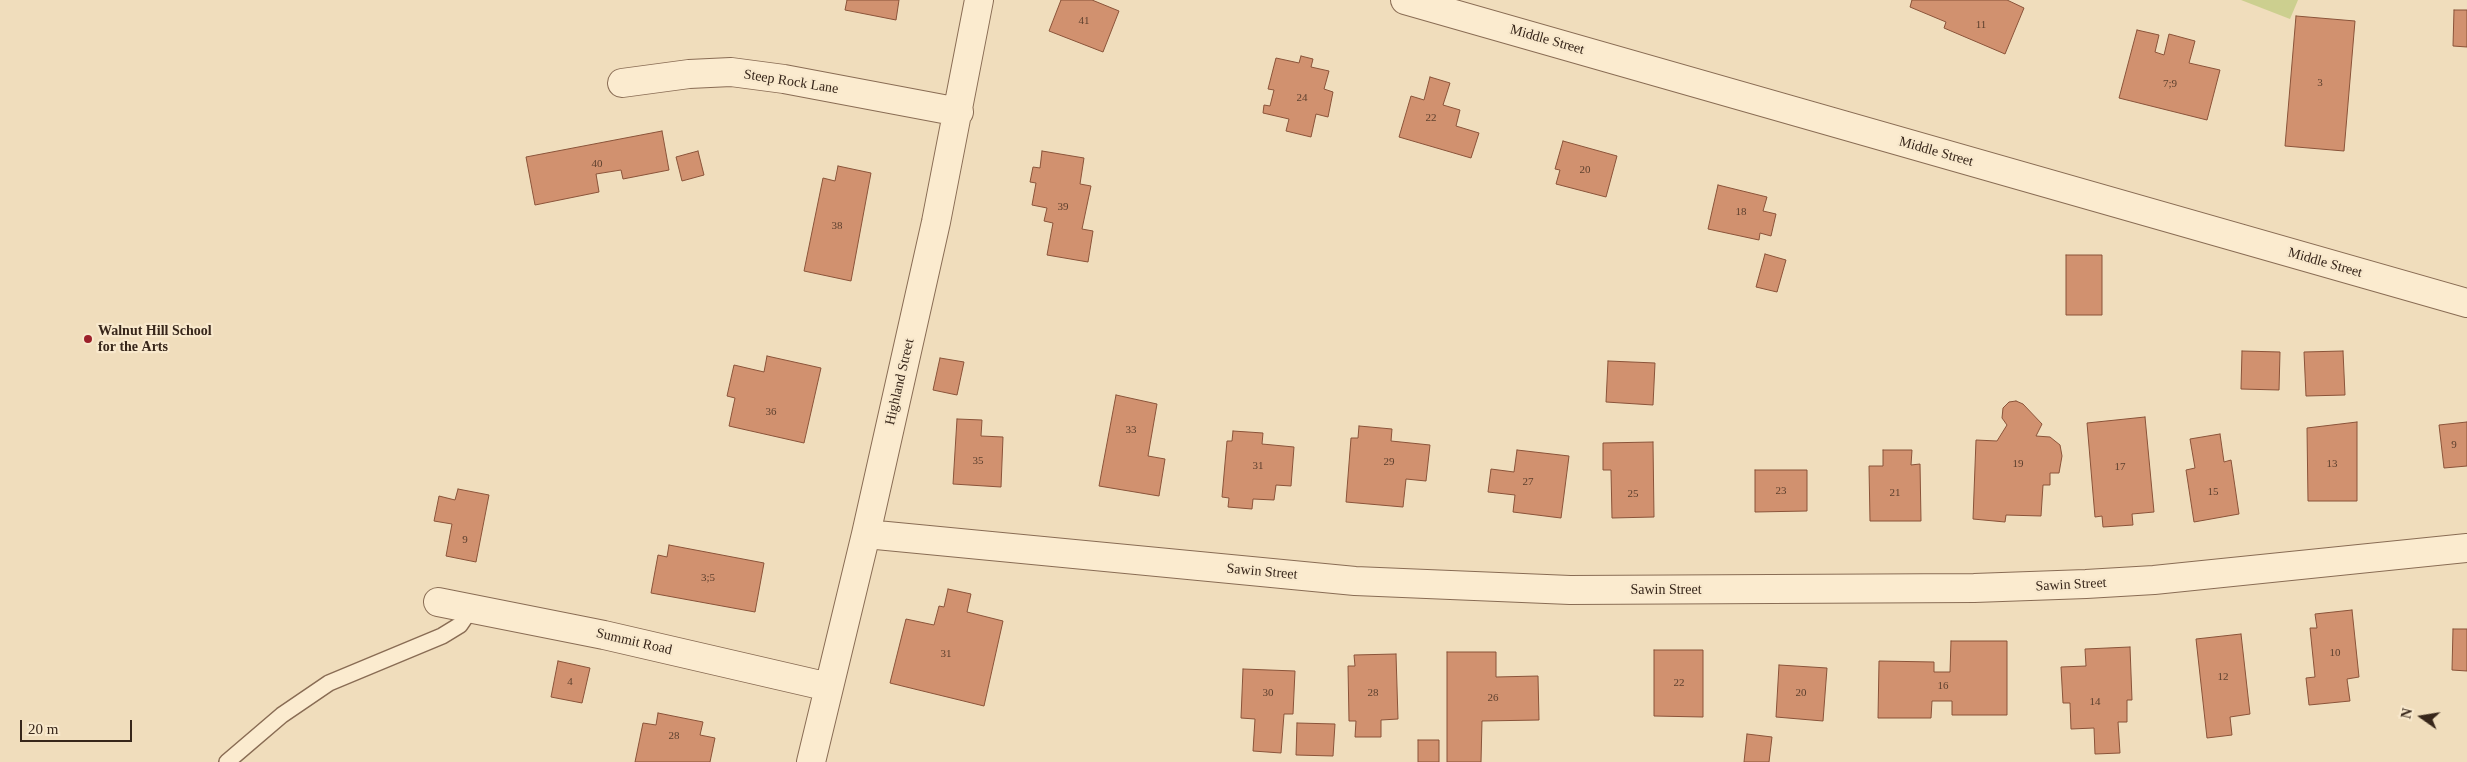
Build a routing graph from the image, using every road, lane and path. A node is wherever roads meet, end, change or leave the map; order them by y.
1 (979, 0) edge
2 (1405, 0) edge
3 (622, 83) dead end
4 (958, 112) junction
5 (2467, 303) edge
6 (866, 534) junction
7 (2467, 548) edge
8 (438, 602) dead end
9 (471, 609) junction
10 (829, 687) junction
11 (227, 762) edge
12 (811, 762) edge

1 - 4 street, Highland Street
2 - 5 street, Middle Street
3 - 4 street, Steep Rock Lane
4 - 6 street, Highland Street
6 - 7 street, Sawin Street
6 - 10 street, Highland Street
8 - 9 street, Summit Road
9 - 10 street, Summit Road
9 - 11 lane
10 - 12 street, Highland Street

